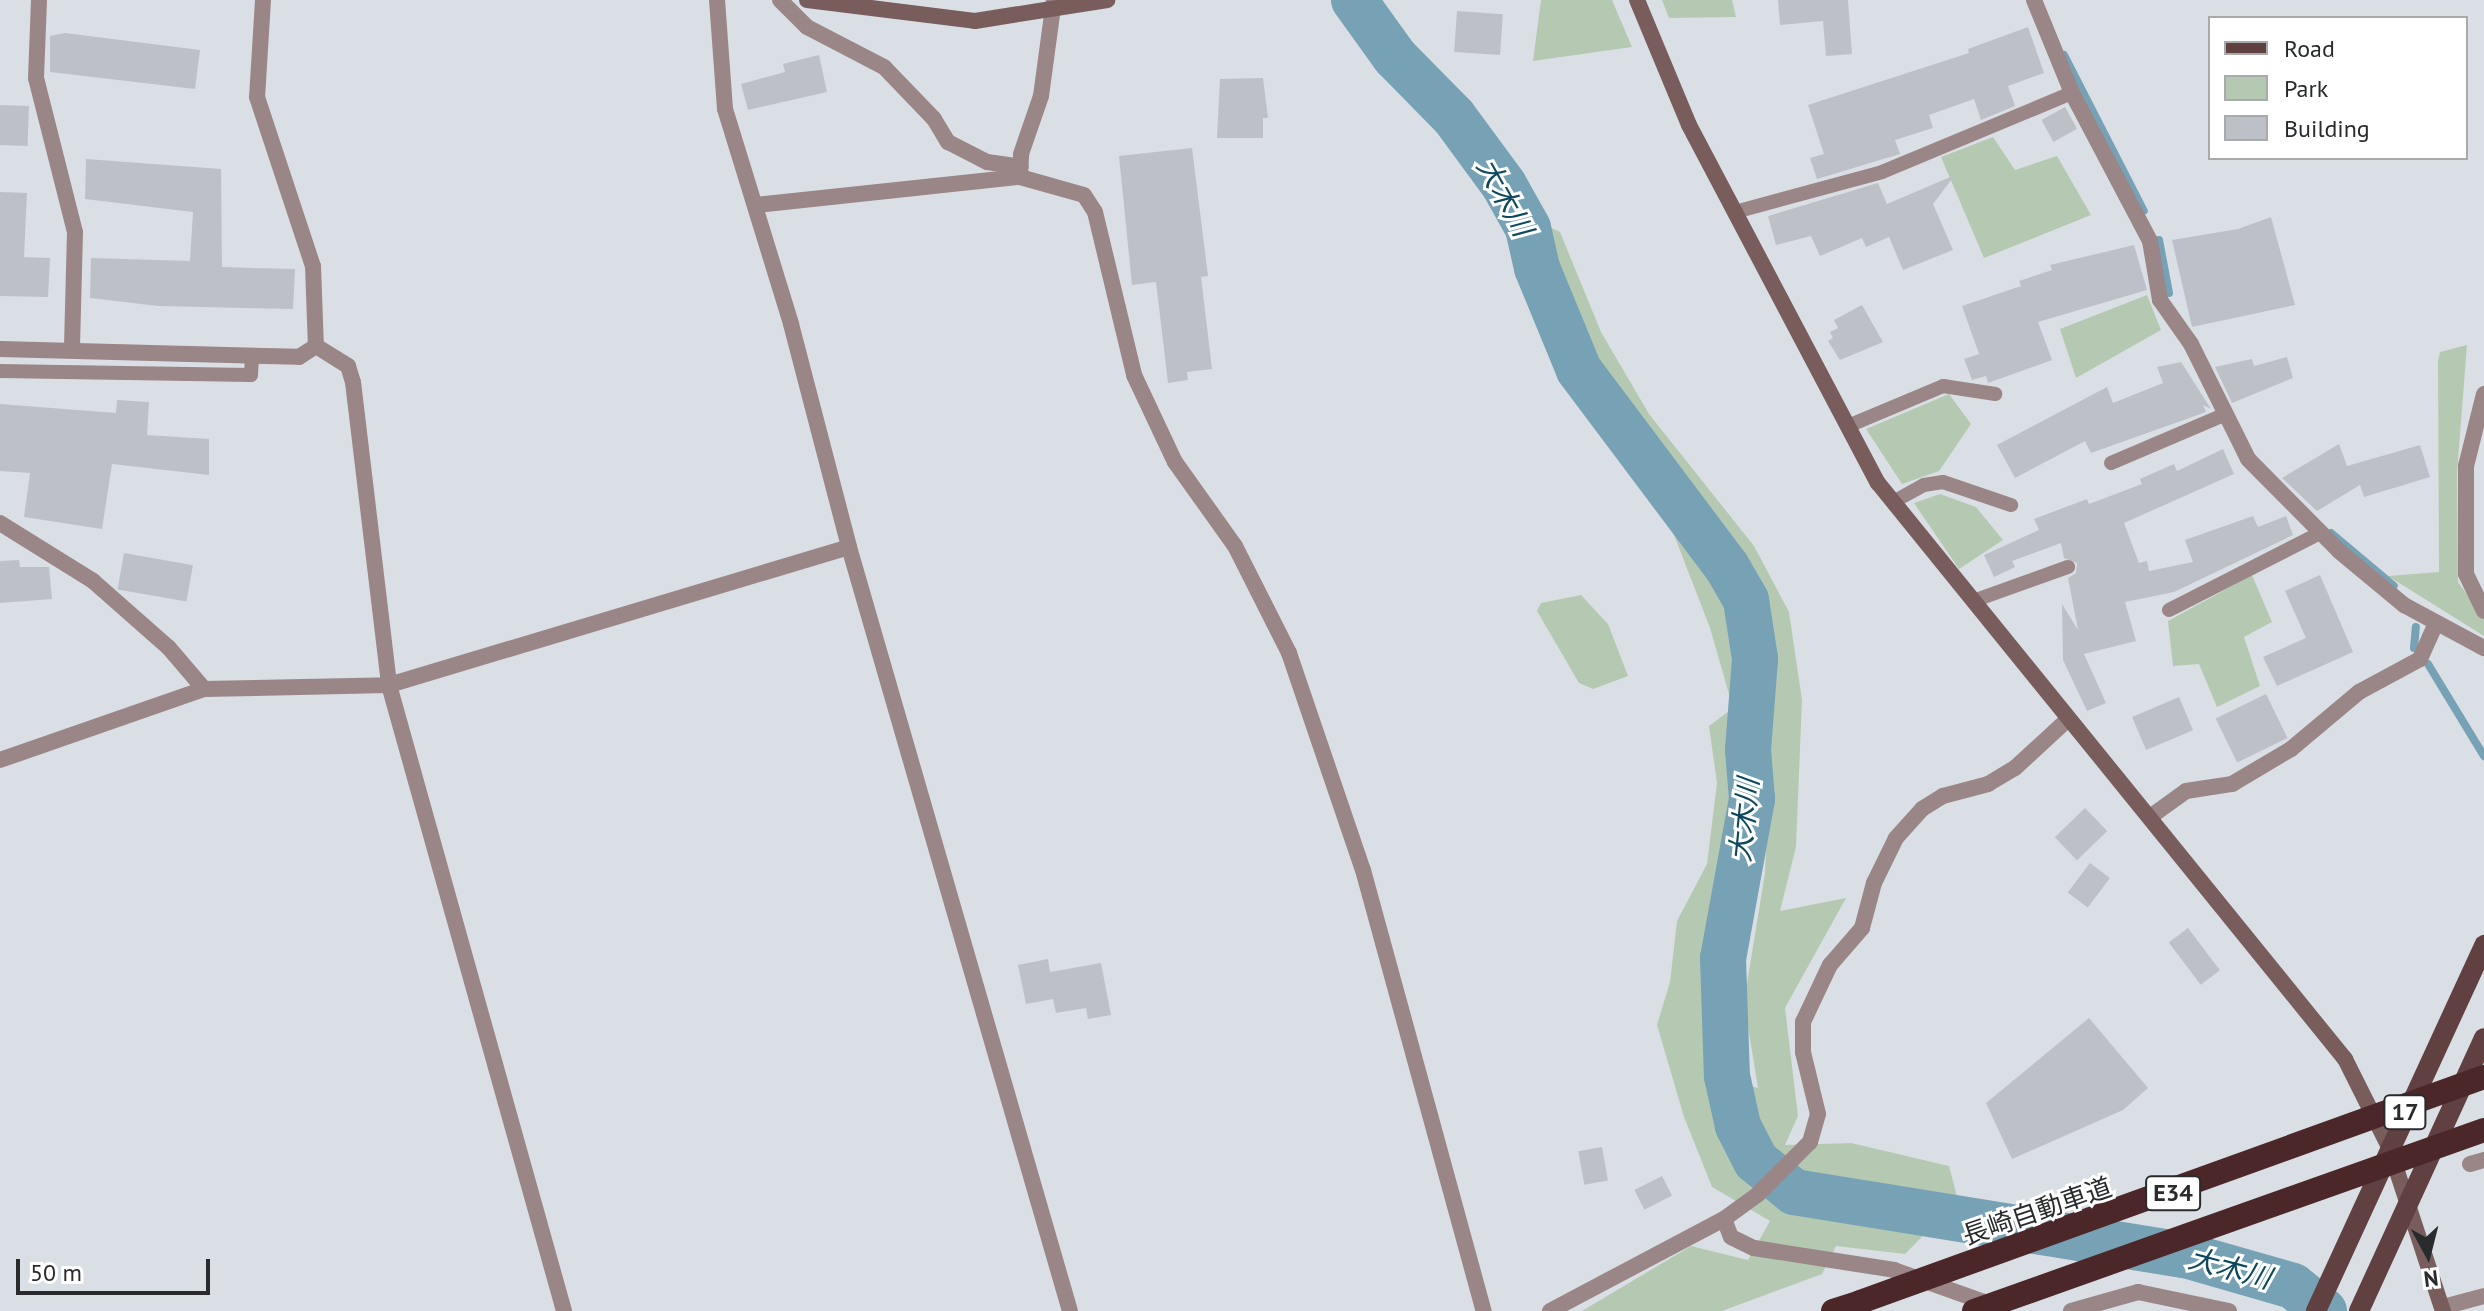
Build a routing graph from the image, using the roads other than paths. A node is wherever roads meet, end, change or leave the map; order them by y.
1 (39, 0) edge
2 (263, 0) edge
3 (717, 0) edge
4 (780, 0) edge
5 (807, 0) edge
6 (1107, 0) edge
7 (1637, 0) edge
8 (2034, 0) edge
9 (1054, 6) edge
10 (2072, 93) junction
11 (1020, 172) junction
12 (756, 205) junction
13 (1735, 212) junction
14 (316, 346) junction
15 (0, 349) edge
16 (72, 349) junction
17 (252, 356) junction
18 (0, 371) edge
19 (1995, 394) dead end
20 (2484, 394) edge
21 (2226, 414) junction
22 (1848, 426) junction
23 (2111, 463) dead end
24 (1893, 502) junction
25 (2011, 505) dead end
26 (0, 523) edge
27 (2320, 533) junction
28 (849, 547) junction
29 (2068, 567) dead end
30 (1973, 601) junction
31 (2169, 610) dead end
32 (2484, 611) edge
33 (2435, 625) junction
34 (2484, 648) edge
35 (389, 685) junction
36 (204, 689) junction
37 (2067, 720) junction
38 (0, 760) edge
39 (2150, 817) junction
40 (2484, 945) edge
41 (2484, 1038) edge
42 (2484, 1077) edge
43 (2484, 1130) edge
44 (2389, 1147) junction
45 (2407, 1201) junction
46 (1724, 1219) junction
47 (2484, 1296) edge
48 (2443, 1309) edge
49 (564, 1311) edge
50 (1070, 1311) edge
51 (1484, 1311) edge
52 (1550, 1311) edge
53 (1833, 1311) edge
54 (1974, 1311) edge
55 (2005, 1311) edge
56 (2071, 1311) edge
57 (2229, 1311) edge
58 (2316, 1311) edge
59 (2359, 1311) edge

1 - 16 street
2 - 14 street
3 - 12 street
4 - 11 street
5 - 9 street
6 - 9 street
7 - 13 street
8 - 10 street
9 - 11 street
10 - 13 lane
10 - 21 street
11 - 12 street
11 - 51 street
12 - 28 street
13 - 22 street
14 - 17 street
14 - 35 street
15 - 16 street
16 - 17 street
17 - 18 lane
19 - 22 lane
20 - 32 street
21 - 23 lane
21 - 27 street
22 - 24 street
24 - 25 lane
24 - 30 street
26 - 36 street
27 - 31 lane
27 - 33 street
28 - 35 street
28 - 50 street
29 - 30 lane
30 - 37 street
33 - 34 street
33 - 39 street
35 - 36 street
35 - 49 street
36 - 38 street
37 - 39 street
37 - 46 street
39 - 44 street
40 - 44 main road, 17
41 - 45 main road, 17
42 - 53 highway, 長崎自動車道 / E34, bridge
43 - 54 highway, E34, bridge
44 - 45 street
44 - 58 main road, 17
45 - 48 street
45 - 59 main road, 17
46 - 52 street
46 - 55 street
47 - 48 street
56 - 57 street

